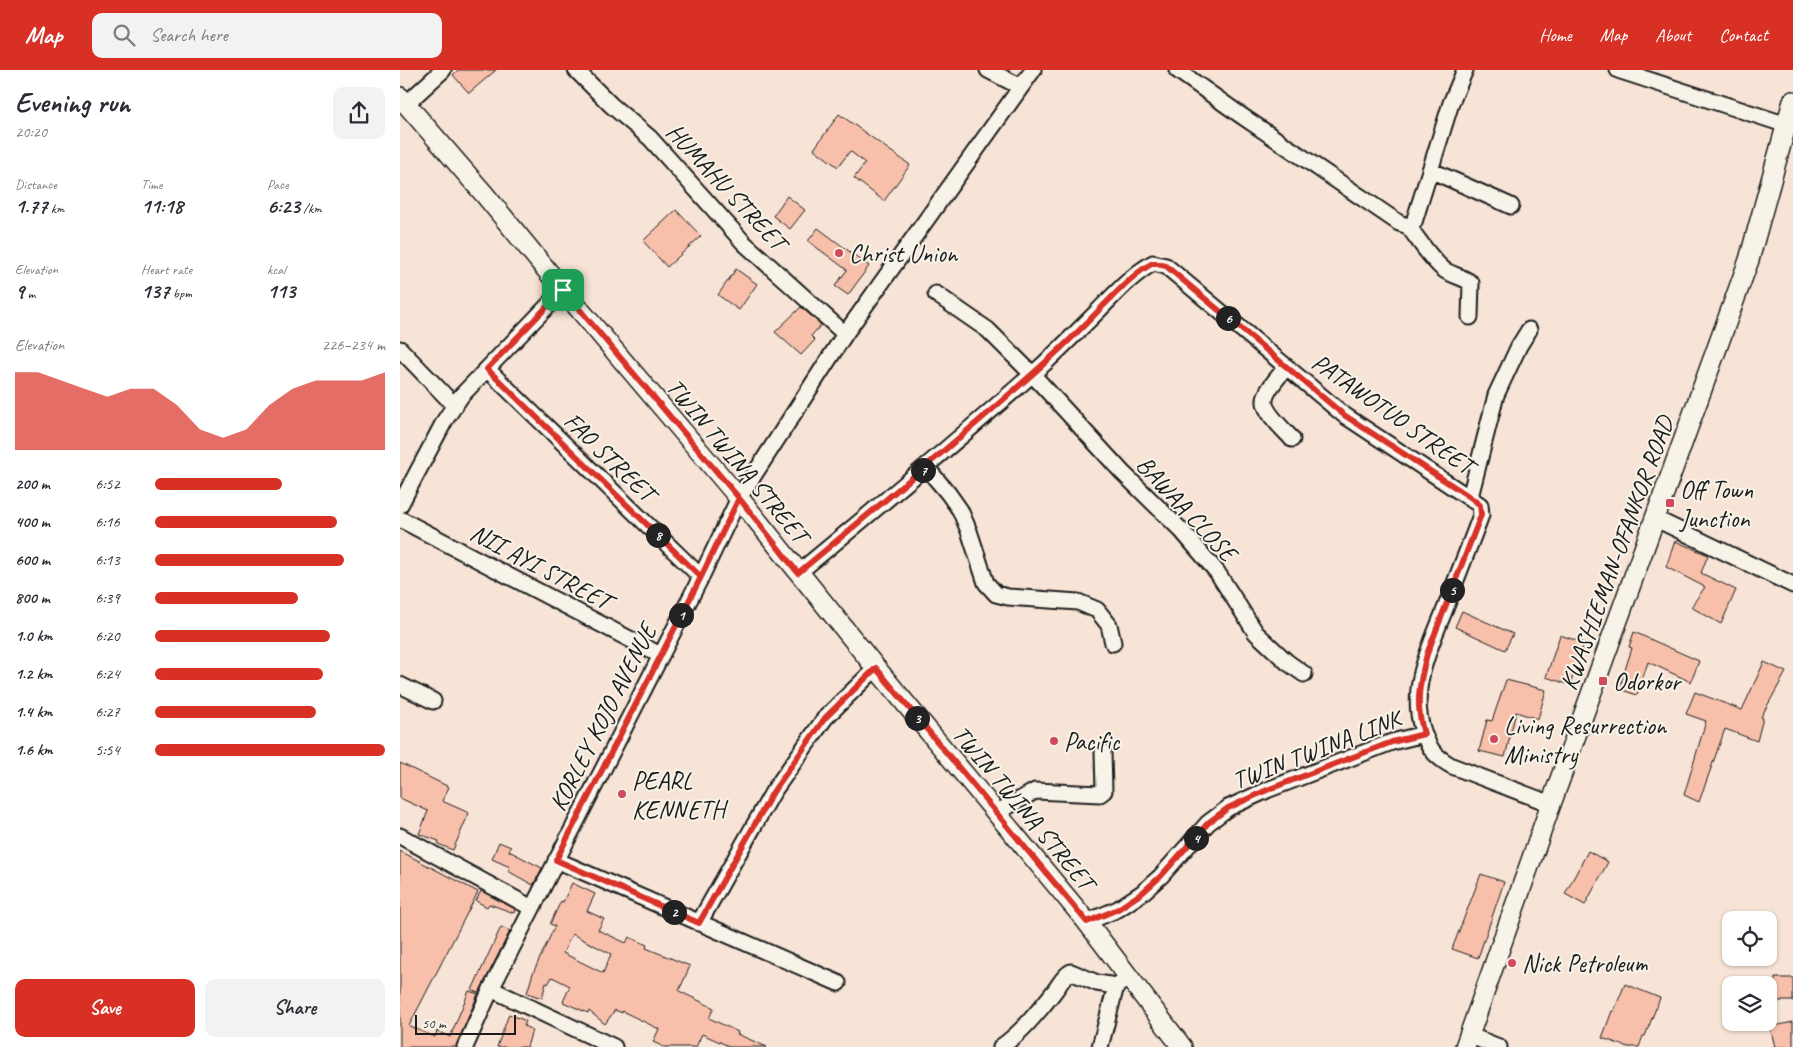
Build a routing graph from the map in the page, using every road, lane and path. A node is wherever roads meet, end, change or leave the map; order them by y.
1 (443, 70) edge
2 (576, 70) edge
3 (988, 70) edge
4 (1033, 70) edge
5 (1177, 70) edge
6 (1465, 70) edge
7 (1618, 70) edge
8 (1021, 87) junction
9 (403, 101) edge
10 (1793, 101) edge
11 (1787, 125) junction
12 (1787, 147) edge
13 (1430, 170) junction
14 (1511, 206) dead end
15 (1408, 226) junction
16 (563, 290) junction
17 (936, 294) dead end
18 (1470, 317) dead end
19 (1529, 330) dead end
20 (846, 334) junction
21 (400, 349) edge
22 (1286, 366) junction
23 (487, 369) junction
24 (1032, 374) junction
25 (455, 406) junction
26 (1292, 439) dead end
27 (926, 467) junction
28 (1470, 497) junction
29 (739, 498) junction
30 (400, 505) edge
31 (1654, 518) junction
32 (400, 519) edge
33 (798, 573) junction
34 (701, 577) junction
35 (1793, 585) edge
36 (1113, 643) dead end
37 (660, 654) junction
38 (876, 668) junction
39 (1304, 674) dead end
40 (400, 685) edge
41 (433, 701) dead end
42 (1424, 734) junction
43 (1103, 752) dead end
44 (1551, 804) junction
45 (996, 813) junction
46 (400, 836) edge
47 (556, 860) junction
48 (532, 908) junction
49 (1087, 922) junction
50 (699, 923) junction
51 (1122, 982) junction
52 (838, 983) dead end
53 (491, 989) junction
54 (1467, 1041) edge
55 (465, 1047) edge
56 (614, 1047) edge
57 (1001, 1047) edge
58 (1100, 1047) edge
59 (1182, 1047) edge
60 (1499, 1047) edge

1 - 9 street
2 - 20 street, HUMAHU STREET
3 - 8 street
4 - 8 street, KORLEY KOJO AVENUE
5 - 15 street
6 - 13 street
7 - 11 street
8 - 20 street, KORLEY KOJO AVENUE
9 - 16 main road, TWIN TWINA STREET
10 - 11 main road, KWASHIEMAN-OFANKOR ROAD
11 - 12 main road, KWASHIEMAN-OFANKOR ROAD
12 - 31 main road, KWASHIEMAN-OFANKOR ROAD
13 - 14 street
13 - 15 street
15 - 18 street
16 - 23 street
16 - 29 main road, TWIN TWINA STREET
17 - 24 street, BAWAA CLOSE
19 - 28 street
20 - 29 street, KORLEY KOJO AVENUE
21 - 25 street
22 - 24 street, PATAWOTUO STREET
22 - 26 street
22 - 28 street, PATAWOTUO STREET
23 - 25 street
23 - 34 street, FAO STREET
24 - 27 street, PATAWOTUO STREET
24 - 39 street, BAWAA CLOSE
25 - 30 street
27 - 33 street, PATAWOTUO STREET
27 - 36 street
28 - 42 street, PATAWOTUO STREET
29 - 33 main road, TWIN TWINA STREET
29 - 34 street, KORLEY KOJO AVENUE
31 - 35 street
31 - 44 main road, KWASHIEMAN-OFANKOR ROAD
32 - 37 street, NII AYI STREET
33 - 38 main road, TWIN TWINA STREET
34 - 37 street, KORLEY KOJO AVENUE
37 - 47 street, KORLEY KOJO AVENUE
38 - 45 main road, TWIN TWINA STREET
38 - 50 street
40 - 41 street
42 - 44 street, PATAWOTUO STREET
42 - 49 street, TWIN TWINA LINK
43 - 45 street
44 - 54 main road, KWASHIEMAN-OFANKOR ROAD
45 - 49 main road, TWIN TWINA STREET
46 - 48 street
47 - 48 street, KORLEY KOJO AVENUE
47 - 50 street
48 - 53 street, KORLEY KOJO AVENUE
49 - 51 main road, TWIN TWINA STREET
50 - 52 street
51 - 57 street
51 - 58 street
51 - 59 main road, TWIN TWINA STREET
53 - 55 street, KORLEY KOJO AVENUE
53 - 56 street
54 - 60 street

